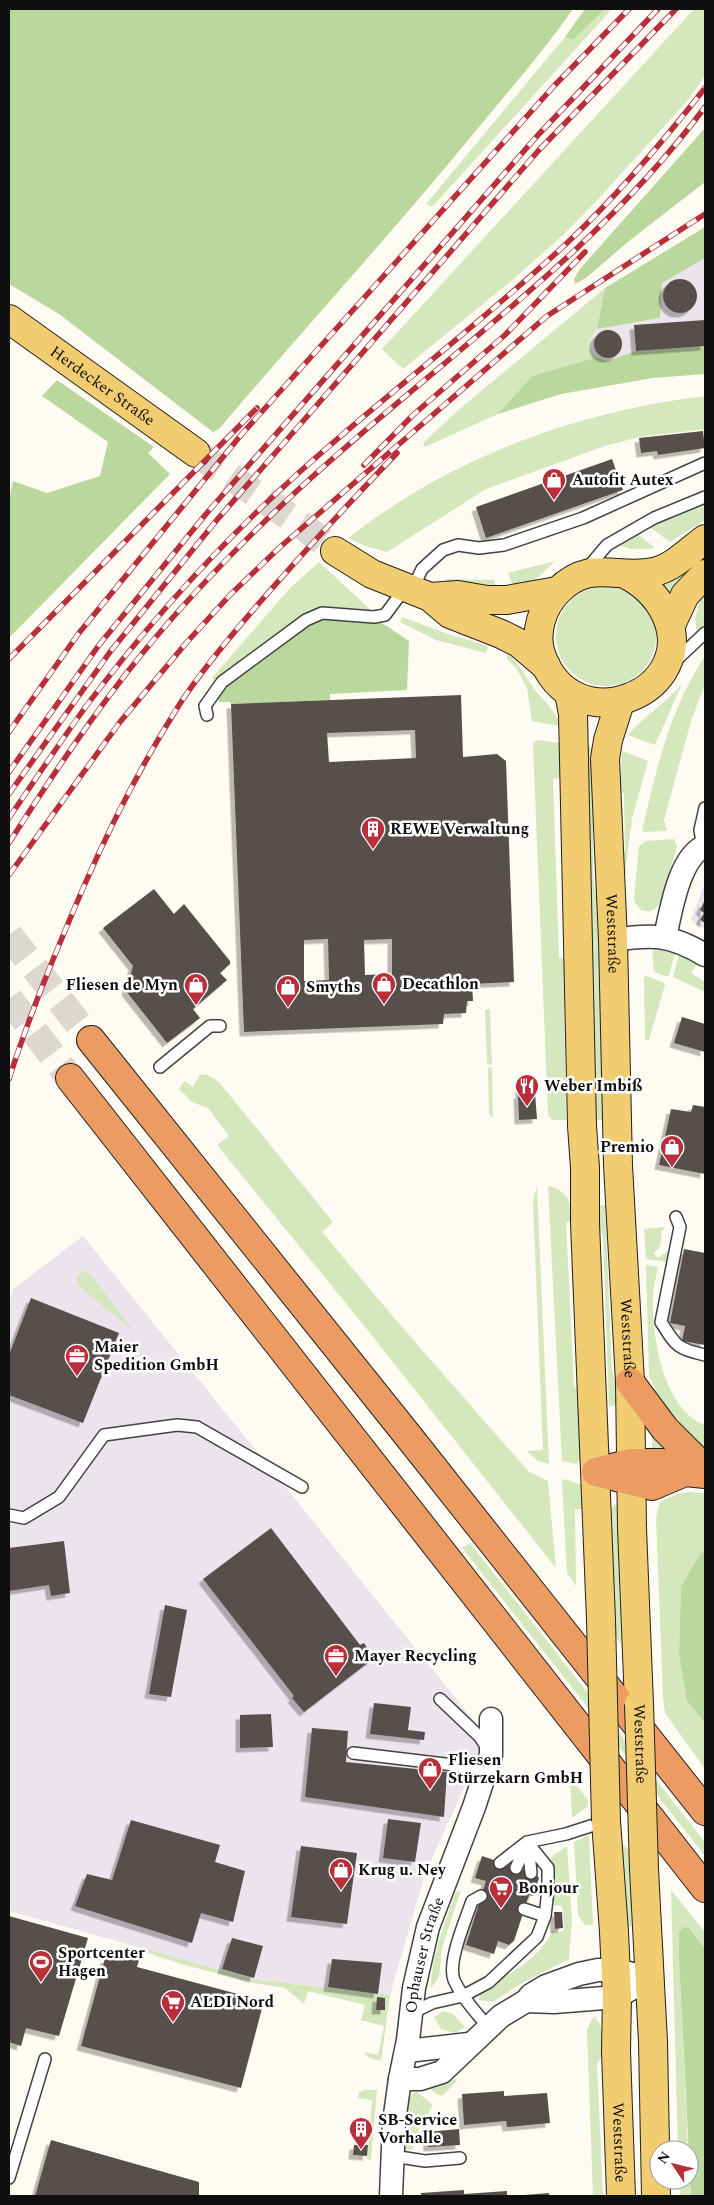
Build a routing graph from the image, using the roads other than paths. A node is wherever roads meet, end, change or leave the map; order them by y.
1 (9, 319) edge
2 (196, 453) tunnel mouth
3 (705, 463) edge
4 (705, 496) edge
5 (705, 539) edge
6 (335, 551) tunnel mouth
7 (625, 574) junction
8 (705, 574) edge
9 (581, 576) junction
10 (557, 591) junction
11 (416, 592) junction
12 (670, 625) junction
13 (705, 633) edge
14 (546, 666) junction
15 (660, 674) junction
16 (569, 693) junction
17 (620, 702) junction
18 (207, 715) dead end
19 (705, 808) edge
20 (704, 847) edge
21 (665, 937) junction
22 (612, 940) junction
23 (705, 955) edge
24 (220, 1026) dead end
25 (91, 1040) tunnel mouth
26 (160, 1067) dead end
27 (70, 1078) tunnel mouth
28 (676, 1217) dead end
29 (705, 1355) edge
30 (630, 1382) junction
31 (596, 1472) junction
32 (698, 1472) edge
33 (631, 1473) junction
34 (302, 1487) dead end
35 (9, 1515) edge
36 (440, 1699) dead end
37 (492, 1719) dead end
38 (353, 1753) dead end
39 (489, 1762) junction
40 (701, 1803) edge
41 (606, 1821) junction
42 (527, 1842) junction
43 (500, 1863) dead end
44 (516, 1868) dead end
45 (531, 1873) dead end
46 (705, 1888) edge
47 (482, 1896) dead end
48 (524, 1909) dead end
49 (544, 1916) junction
50 (616, 1970) junction
51 (649, 1978) junction
52 (463, 1996) junction
53 (617, 1997) junction
54 (526, 2001) junction
55 (412, 2013) junction
56 (488, 2027) junction
57 (469, 2044) junction
58 (407, 2051) junction
59 (45, 2060) dead end
60 (400, 2079) junction
61 (392, 2156) junction
62 (460, 2158) dead end
63 (9, 2178) edge
64 (391, 2196) edge
65 (622, 2196) edge
66 (656, 2196) edge

1 - 2 main road, Herdecker Straße
3 - 11 lane
4 - 9 lane
5 - 7 main road
6 - 11 main road
7 - 9 main road
7 - 12 main road
8 - 12 main road
9 - 10 main road
10 - 11 main road
10 - 14 main road
11 - 14 main road
11 - 18 lane
12 - 15 main road
13 - 15 lane
14 - 16 main road
15 - 17 main road
16 - 17 main road
16 - 31 main road, Weststraße
17 - 22 main road, Weststraße
19 - 20 lane
20 - 21 street
21 - 22 street
21 - 23 street
22 - 30 main road, Weststraße
24 - 26 lane
25 - 40 highway
27 - 46 highway
28 - 29 lane
30 - 32 highway
30 - 33 main road, Weststraße
31 - 33 highway
31 - 41 main road, Weststraße, bridge
32 - 33 highway
33 - 51 main road, Weststraße, bridge
34 - 35 lane
36 - 39 lane
37 - 39 street, Ophauser Straße
38 - 39 lane
39 - 55 street, Ophauser Straße
41 - 42 lane
41 - 50 main road, Weststraße
42 - 43 lane
42 - 44 lane
42 - 45 lane
42 - 49 lane
47 - 52 lane
48 - 49 lane
49 - 52 lane
50 - 51 street
50 - 53 main road, Weststraße
50 - 54 street
51 - 53 street
51 - 66 main road, Weststraße
52 - 55 lane
52 - 56 lane
53 - 54 street
53 - 65 main road, Weststraße
54 - 56 street
55 - 58 street, Ophauser Straße
56 - 57 street
57 - 58 street
57 - 60 street
58 - 60 street, Ophauser Straße
59 - 63 lane
60 - 61 street, Ophauser Straße
61 - 62 lane
61 - 64 street, Ophauser Straße

